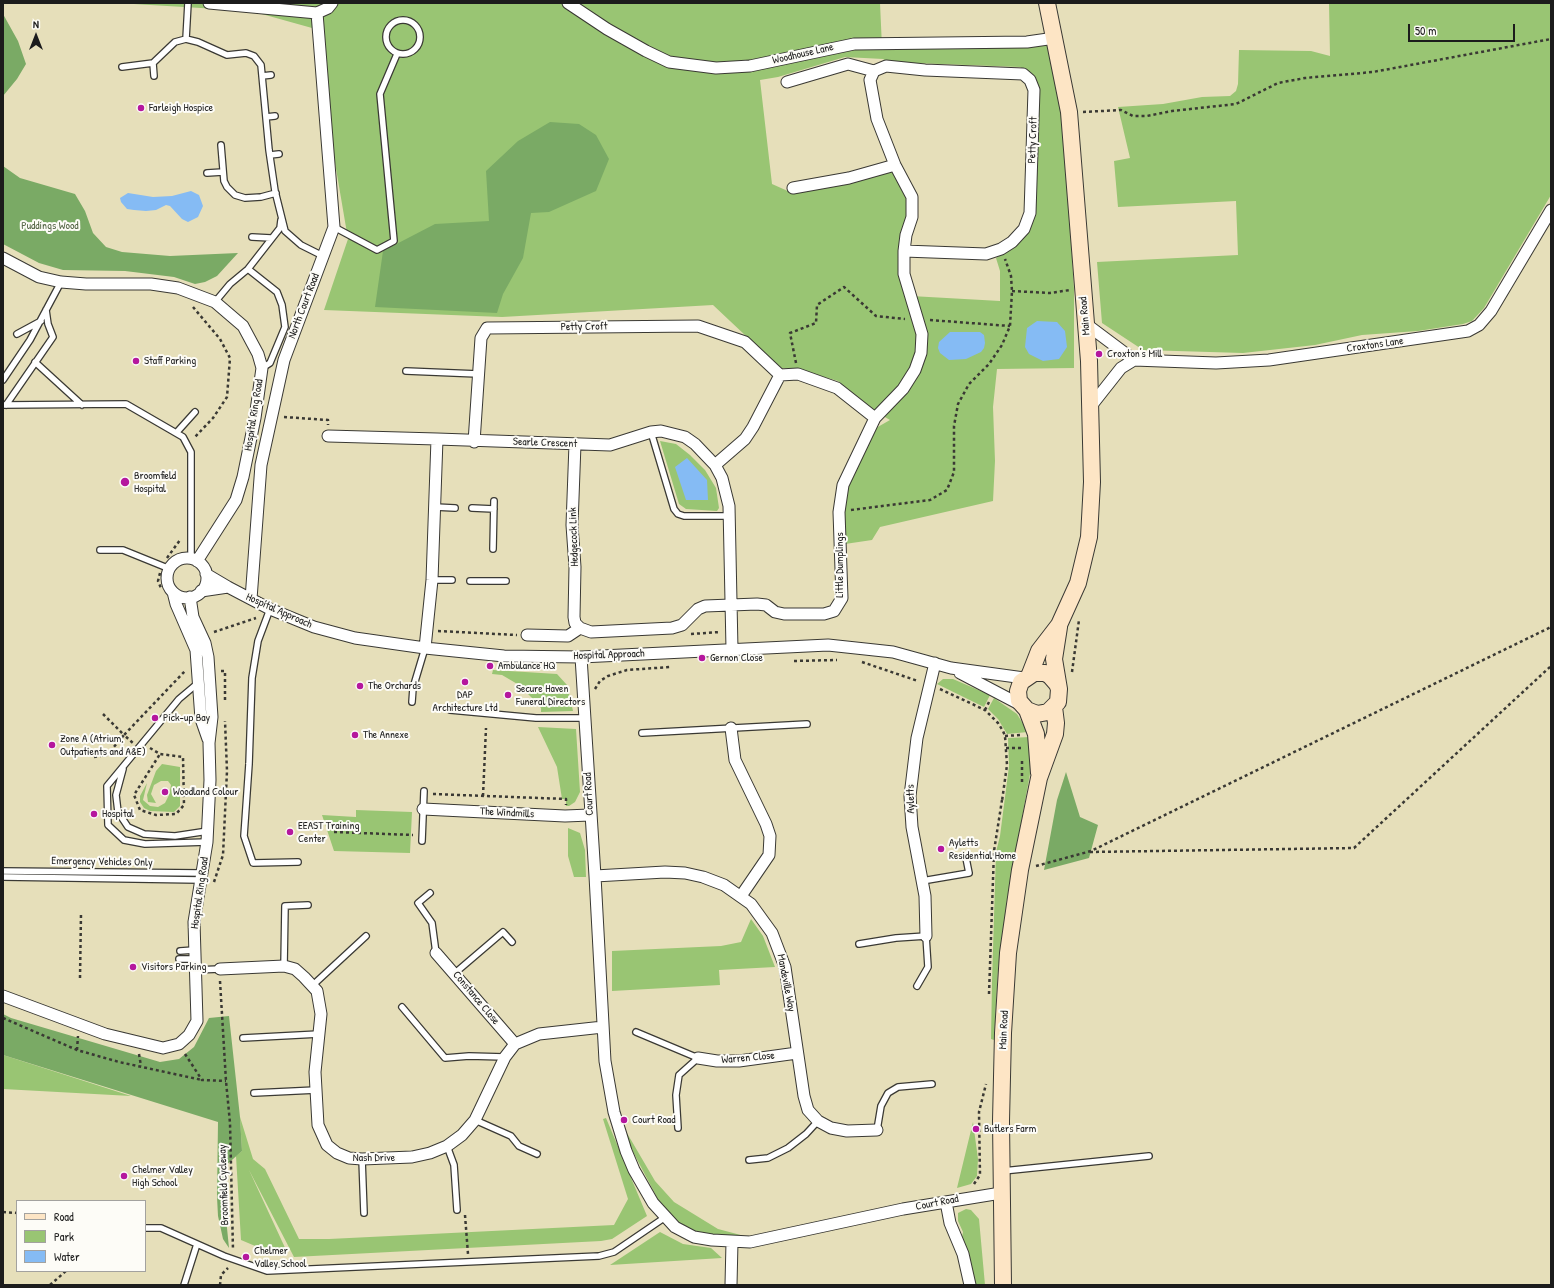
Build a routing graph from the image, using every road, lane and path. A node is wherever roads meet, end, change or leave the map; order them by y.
1 (188, 3) edge
2 (209, 3) edge
3 (332, 3) edge
4 (568, 3) edge
5 (1047, 3) edge
6 (317, 13) junction
7 (1055, 38) junction
8 (186, 39) junction
9 (1551, 40) edge
10 (398, 54) junction
11 (153, 63) junction
12 (122, 67) dead end
13 (874, 70) junction
14 (271, 75) dead end
15 (154, 76) dead end
16 (262, 76) junction
17 (787, 82) dead end
18 (1069, 112) junction
19 (275, 116) dead end
20 (266, 117) junction
21 (221, 145) dead end
22 (270, 154) junction
23 (279, 154) dead end
24 (894, 164) junction
25 (223, 172) junction
26 (207, 173) dead end
27 (793, 188) dead end
28 (276, 193) junction
29 (1551, 210) edge
30 (282, 217) junction
31 (334, 227) junction
32 (252, 237) dead end
33 (270, 238) junction
34 (1001, 250) junction
35 (904, 251) junction
36 (323, 256) junction
37 (3, 258) edge
38 (248, 268) junction
39 (61, 282) junction
40 (1083, 288) junction
41 (1012, 291) junction
42 (196, 294) junction
43 (215, 302) junction
44 (46, 309) junction
45 (918, 319) junction
46 (41, 321) junction
47 (1086, 324) junction
48 (1010, 326) junction
49 (17, 334) dead end
50 (1134, 360) junction
51 (35, 362) junction
52 (406, 371) dead end
53 (259, 372) junction
54 (478, 374) junction
55 (798, 374) junction
56 (780, 375) junction
57 (3, 380) edge
58 (4, 405) edge
59 (82, 405) junction
60 (1091, 406) junction
61 (195, 412) dead end
62 (271, 416) junction
63 (876, 418) junction
64 (177, 432) junction
65 (651, 432) junction
66 (328, 436) joint
67 (437, 439) junction
68 (474, 442) junction
69 (575, 444) junction
70 (188, 446) junction
71 (716, 465) junction
72 (494, 501) dead end
73 (434, 507) junction
74 (455, 508) dead end
75 (472, 508) dead end
76 (494, 509) junction
77 (839, 512) junction
78 (730, 516) junction
79 (191, 534) junction
80 (493, 549) dead end
81 (100, 550) dead end
82 (194, 560) junction
83 (166, 567) junction
84 (206, 574) junction
85 (432, 580) junction
86 (452, 580) dead end
87 (470, 581) dead end
88 (506, 581) dead end
89 (228, 587) junction
90 (201, 591) junction
91 (173, 592) junction
92 (190, 597) junction
93 (251, 599) junction
94 (730, 605) junction
95 (266, 612) junction
96 (1059, 625) junction
97 (580, 628) junction
98 (1551, 628) edge
99 (427, 630) junction
100 (213, 632) dead end
101 (526, 635) joint
102 (425, 648) junction
103 (732, 649) junction
104 (581, 657) junction
105 (845, 660) dead end
106 (789, 661) dead end
107 (860, 662) dead end
108 (935, 663) junction
109 (674, 666) dead end
110 (1551, 666) edge
111 (951, 668) junction
112 (198, 671) junction
113 (1027, 676) junction
114 (198, 683) junction
115 (930, 685) junction
116 (1059, 688) junction
117 (594, 691) dead end
118 (412, 702) dead end
119 (1054, 707) junction
120 (1024, 708) junction
121 (450, 710) dead end
122 (103, 714) dead end
123 (585, 718) junction
124 (807, 724) dead end
125 (486, 728) dead end
126 (731, 728) junction
127 (642, 733) dead end
128 (124, 735) junction
129 (133, 743) dead end
130 (209, 743) junction
131 (139, 747) junction
132 (1006, 748) junction
133 (160, 754) junction
134 (94, 757) dead end
135 (123, 767) junction
136 (1039, 778) junction
137 (424, 793) joint
138 (482, 796) junction
139 (1034, 804) junction
140 (423, 809) junction
141 (590, 815) junction
142 (566, 816) junction
143 (334, 832) dead end
144 (207, 836) junction
145 (422, 838) joint
146 (1086, 852) junction
147 (966, 858) dead end
148 (298, 862) dead end
149 (3, 870) edge
150 (1020, 870) junction
151 (595, 876) junction
152 (3, 877) edge
153 (200, 877) junction
154 (922, 881) junction
155 (430, 893) dead end
156 (741, 896) junction
157 (308, 905) dead end
158 (80, 913) dead end
159 (366, 936) dead end
160 (926, 936) junction
161 (512, 942) dead end
162 (859, 944) dead end
163 (180, 950) dead end
164 (436, 953) joint
165 (180, 959) dead end
166 (195, 960) junction
167 (284, 966) junction
168 (220, 969) junction
169 (455, 973) junction
170 (80, 978) dead end
171 (313, 985) junction
172 (917, 986) dead end
173 (3, 996) edge
174 (989, 999) dead end
175 (402, 1007) dead end
176 (3, 1018) edge
177 (602, 1027) junction
178 (636, 1032) dead end
179 (319, 1034) junction
180 (243, 1038) dead end
181 (179, 1044) junction
182 (515, 1044) junction
183 (797, 1053) junction
184 (505, 1057) junction
185 (698, 1058) junction
186 (202, 1080) junction
187 (987, 1080) dead end
188 (226, 1081) junction
189 (932, 1084) dead end
190 (316, 1090) junction
191 (254, 1093) dead end
192 (475, 1120) junction
193 (818, 1121) junction
194 (678, 1128) dead end
195 (876, 1130) joint
196 (447, 1146) junction
197 (537, 1154) dead end
198 (1149, 1156) dead end
199 (362, 1160) junction
200 (749, 1160) dead end
201 (1001, 1171) junction
202 (1001, 1192) junction
203 (966, 1197) junction
204 (946, 1202) junction
205 (457, 1210) joint
206 (3, 1212) edge
207 (364, 1212) dead end
208 (16, 1213) edge
209 (664, 1218) junction
210 (146, 1228) edge
211 (732, 1242) junction
212 (198, 1244) junction
213 (232, 1259) junction
214 (468, 1262) junction
215 (65, 1272) edge
216 (50, 1285) edge
217 (184, 1285) edge
218 (220, 1285) edge
219 (731, 1285) edge
220 (970, 1285) edge
221 (1003, 1285) edge

1 - 8 lane
2 - 6 street
3 - 6 street
4 - 7 street, Woodhouse Lane
5 - 7 main road, Main Road
6 - 31 street, North Court Road
7 - 18 main road, Main Road
8 - 11 lane
8 - 16 lane
9 - 18 path
10 - 10 lane
10 - 31 lane
11 - 12 lane
11 - 15 lane
13 - 17 street, Petty Croft
13 - 24 street
13 - 34 street, Petty Croft
14 - 16 lane
16 - 20 lane
18 - 40 main road, Main Road
19 - 20 lane
20 - 22 lane
21 - 25 lane
22 - 23 lane
22 - 28 lane
24 - 27 street
24 - 35 street
25 - 26 lane
25 - 28 lane
28 - 30 lane
29 - 50 street, Croxtons Lane
30 - 33 lane
30 - 36 lane
31 - 36 street, North Court Road
32 - 33 lane
33 - 38 lane
34 - 35 street, Petty Croft
34 - 41 path
35 - 45 street
36 - 62 street, North Court Road
37 - 39 street, Hospital Ring Road
38 - 43 lane
38 - 53 lane
39 - 42 street, Hospital Ring Road
39 - 44 lane
40 - 41 path
40 - 47 main road, Main Road
41 - 48 path
42 - 43 street, Hospital Ring Road
42 - 70 path
43 - 53 street, Hospital Ring Road
44 - 46 lane
44 - 51 lane
45 - 48 path
45 - 55 path
45 - 63 street
46 - 49 lane
46 - 57 lane
47 - 50 street
47 - 60 main road, Main Road
48 - 77 path
50 - 60 street
51 - 58 lane
51 - 59 lane
52 - 54 lane
53 - 82 street, Hospital Ring Road
54 - 56 street, Petty Croft
54 - 68 street, Petty Croft
55 - 56 street
55 - 63 street
56 - 71 street
58 - 59 lane
59 - 64 lane
60 - 96 main road, Main Road
61 - 64 lane
62 - 66 path
62 - 93 street, North Court Road
63 - 77 street, Little Dumplings
64 - 70 lane
65 - 69 street, Searle Crescent
65 - 71 street, Searle Crescent
65 - 78 lane
66 - 67 street, Searle Crescent
67 - 68 street, Searle Crescent
67 - 73 street
68 - 69 street, Searle Crescent
69 - 97 street, Hedgecock Link
70 - 79 lane
71 - 78 street, Searle Crescent
72 - 76 lane
73 - 74 lane
73 - 85 street
75 - 76 lane
76 - 80 lane
77 - 94 street, Little Dumplings
78 - 94 street, Searle Crescent
79 - 82 lane
79 - 83 path
81 - 83 lane
82 - 83 street
82 - 84 street
83 - 91 street, Hospital Ring Road
84 - 89 street, Hospital Approach
84 - 90 street
85 - 86 lane
85 - 99 street
87 - 88 lane
89 - 90 street
89 - 93 street, Hospital Approach
90 - 92 street
91 - 92 street
91 - 112 street, Hospital Ring Road
92 - 130 street, Hospital Ring Road
93 - 95 street, Hospital Approach
94 - 97 street
94 - 103 street, Searle Crescent
95 - 100 path
95 - 102 street, Hospital Approach
95 - 148 lane
96 - 113 main road, Main Road
96 - 116 main road, Main Road
97 - 101 street
98 - 146 path
99 - 101 path
99 - 102 street
102 - 104 street, Hospital Approach
102 - 118 lane
103 - 104 street, Hospital Approach
103 - 108 street, Hospital Approach
104 - 123 street, Court Road
105 - 106 path
107 - 115 path
108 - 111 street, Hospital Approach
108 - 115 street, Ayletts
109 - 117 path
110 - 146 path
111 - 113 street, Hospital Approach
111 - 120 street, Hospital Approach
112 - 114 street, Hospital Ring Road
112 - 128 path
113 - 116 main road
113 - 120 main road, Main Road
114 - 130 street, Hospital Ring Road
114 - 131 lane
115 - 132 path
115 - 154 street, Ayletts
116 - 119 main road, Main Road
119 - 120 main road
119 - 136 main road, Main Road
120 - 136 main road, Main Road
121 - 123 lane
122 - 128 path
123 - 141 street, Court Road
124 - 126 lane
125 - 138 path
126 - 127 lane
126 - 156 street
128 - 129 path
128 - 134 path
130 - 144 street, Hospital Ring Road
131 - 133 path
131 - 135 lane
132 - 139 path
132 - 174 path
133 - 133 path
135 - 144 lane
135 - 144 lane
136 - 139 main road, Main Road
137 - 138 path
137 - 140 lane
138 - 142 path
139 - 150 main road, Main Road
140 - 142 street, The Windmills
140 - 145 lane
141 - 142 street, The Windmills
141 - 151 street, Court Road
143 - 145 path
144 - 153 street, Hospital Ring Road
146 - 150 path
147 - 154 lane
149 - 153 lane, Emergency Vehicles Only
150 - 201 main road, Main Road
151 - 156 street, Mandeville Way
151 - 177 street, Court Road
152 - 153 lane
153 - 166 street, Hospital Ring Road
154 - 160 street, Ayletts
155 - 164 lane
156 - 183 street, Mandeville Way
157 - 167 lane
158 - 170 path
159 - 171 lane
160 - 162 lane
160 - 172 lane
161 - 169 lane
163 - 166 lane
164 - 169 street, Constance Close
165 - 166 lane
166 - 168 lane
166 - 181 street, Hospital Ring Road
167 - 168 street, Nash Drive
167 - 171 street, Nash Drive
168 - 188 path, Broomfield Cycleway
169 - 182 street, Constance Close
171 - 179 street, Nash Drive
173 - 181 street
175 - 184 lane
176 - 186 path
177 - 182 street, Nash Drive
177 - 209 street, Court Road
178 - 185 lane
179 - 180 lane
179 - 190 street, Nash Drive
181 - 186 path
182 - 184 street, Nash Drive
183 - 185 street, Warren Close
183 - 193 street, Mandeville Way
184 - 192 street, Nash Drive
185 - 194 lane
186 - 188 path
187 - 203 path
188 - 213 path, Broomfield Cycleway
189 - 195 lane
190 - 191 lane
190 - 199 street, Nash Drive
192 - 196 street, Nash Drive
192 - 197 lane
193 - 195 street
193 - 200 lane
196 - 199 street, Nash Drive
196 - 205 lane
198 - 201 lane
199 - 207 lane
201 - 202 main road, Main Road
202 - 203 street, Court Road
202 - 221 main road, Main Road
203 - 204 street, Court Road
204 - 211 street, Court Road
204 - 220 street
205 - 214 path
206 - 208 path
209 - 211 street, Court Road
209 - 214 lane
210 - 212 lane
211 - 219 street
212 - 213 lane
212 - 217 lane
213 - 214 lane
213 - 218 path
215 - 216 path

